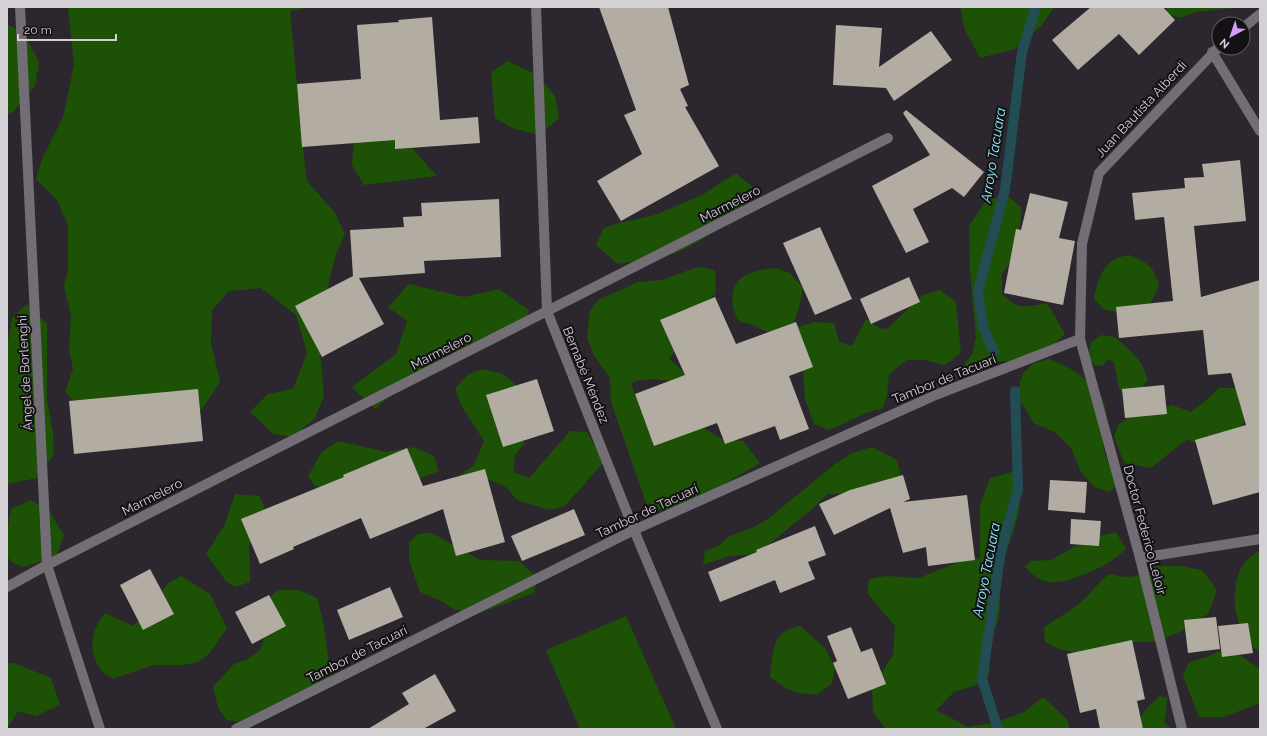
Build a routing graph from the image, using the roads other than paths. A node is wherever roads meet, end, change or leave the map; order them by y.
1 (20, 7) edge
2 (536, 7) edge
3 (1260, 14) edge
4 (1251, 21) edge
5 (1211, 55) edge
6 (1219, 56) edge
7 (1260, 131) edge
8 (888, 138) dead end
9 (547, 311) junction
10 (1080, 339) junction
11 (634, 530) junction
12 (1260, 539) edge
13 (1140, 558) junction
14 (47, 565) junction
15 (7, 587) edge
16 (100, 729) edge
17 (236, 729) edge
18 (717, 729) edge
19 (1182, 729) edge

1 - 14 street, Ángel de Borlenghi
2 - 9 street, Bernabé Méndez
3 - 4 street
5 - 10 street, Juan Bautista Alberdi
6 - 7 street
8 - 9 street, Marmelero
9 - 11 street, Bernabé Méndez
9 - 14 street, Marmelero
10 - 11 street, Tambor de Tacuarí
10 - 13 street, Doctor Federico Leloir
11 - 17 street, Tambor de Tacuarí
11 - 18 street, Bernabé Méndez
12 - 13 street
13 - 19 street, Doctor Federico Leloir
14 - 15 street, Marmelero
14 - 16 street, Ángel de Borlenghi

